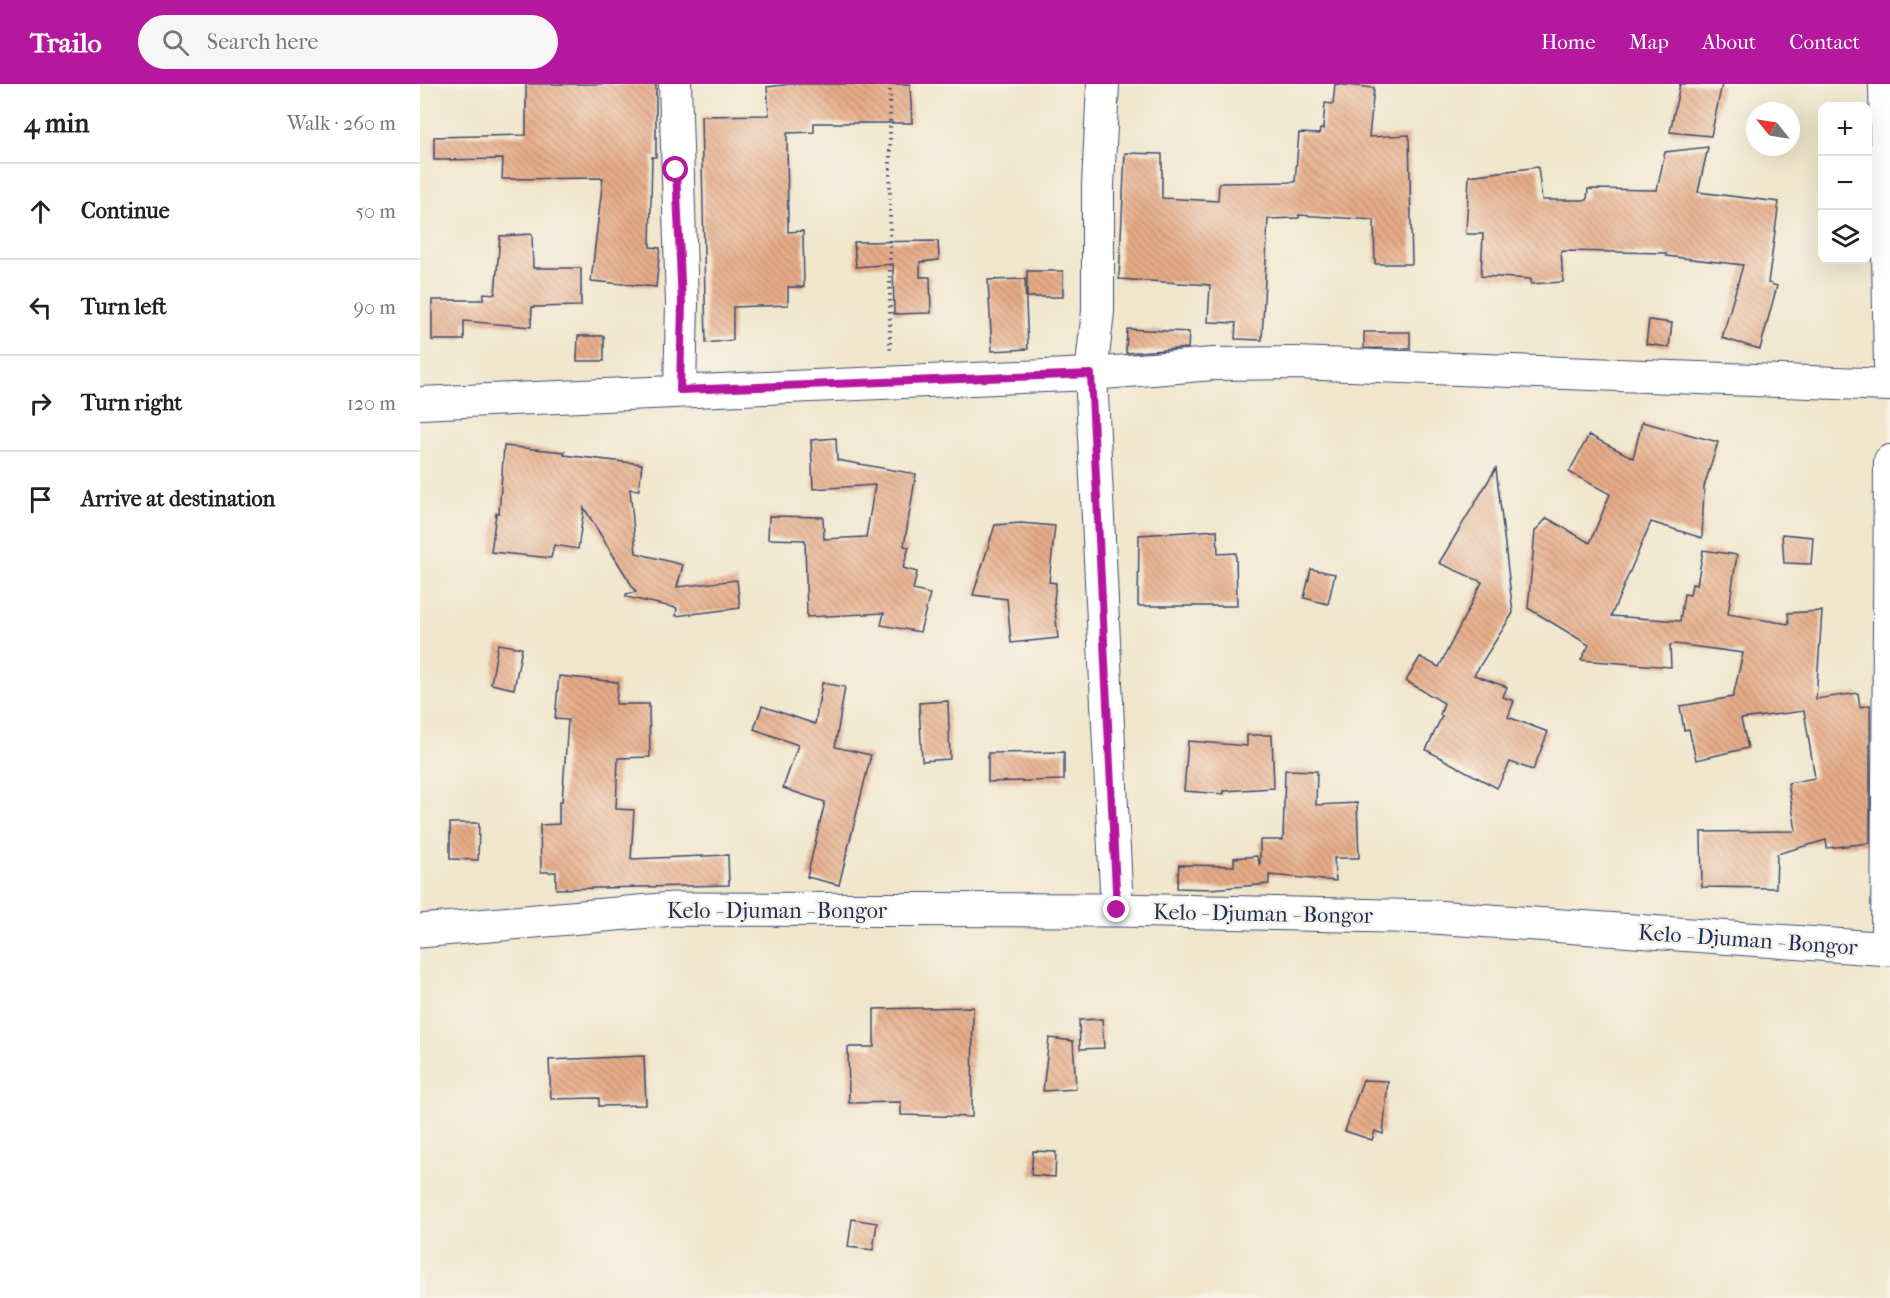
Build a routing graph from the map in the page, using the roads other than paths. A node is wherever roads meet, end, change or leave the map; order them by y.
1 (675, 84) edge
2 (1103, 84) edge
3 (1884, 84) edge
4 (1890, 365) edge
5 (1091, 374) junction
6 (1890, 385) edge
7 (680, 390) junction
8 (420, 403) edge
9 (1890, 460) edge
10 (1117, 910) junction
11 (420, 932) edge
12 (1889, 949) edge

1 - 7 street
2 - 5 street
3 - 4 street
5 - 6 street
5 - 7 street
5 - 10 street
7 - 8 street
9 - 12 street
10 - 11 highway, Kelo - Djuman - Bongor
10 - 12 highway, Kelo - Djuman - Bongor

